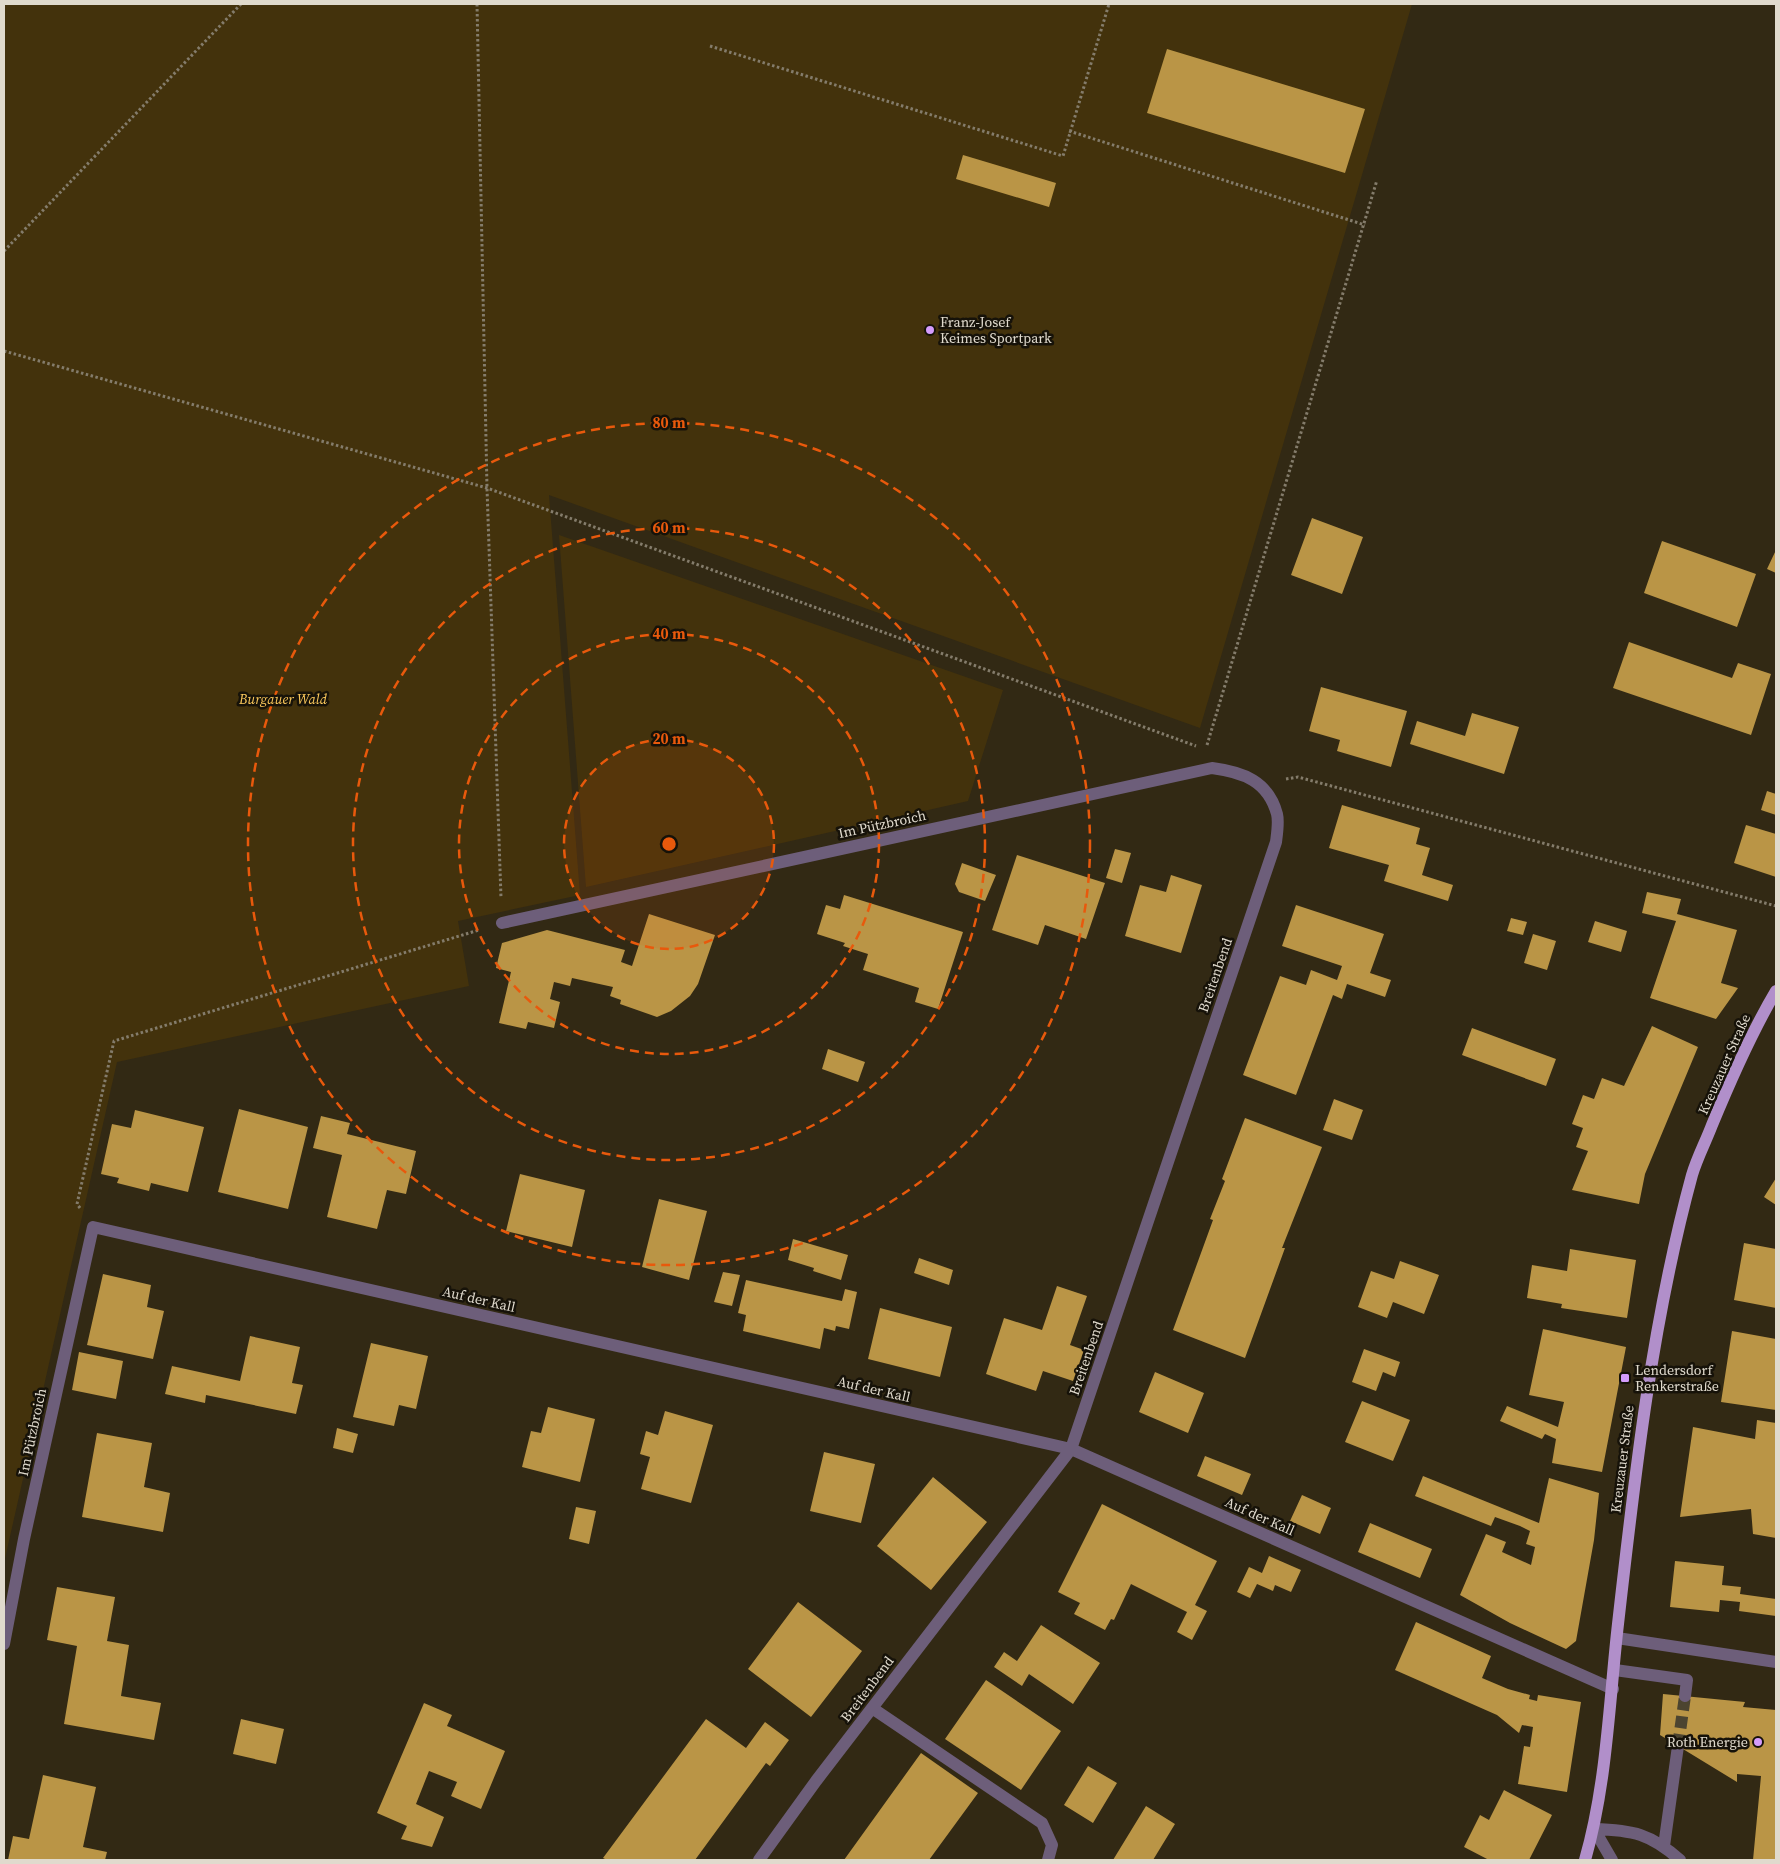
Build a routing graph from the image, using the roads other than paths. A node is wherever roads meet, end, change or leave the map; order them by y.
1 (1265, 789) joint
2 (502, 923) road end
3 (1776, 990) edge
4 (93, 1227) joint
5 (1071, 1449) junction
6 (1617, 1638) junction
7 (4, 1644) edge
8 (1776, 1662) edge
9 (1615, 1670) junction
10 (1613, 1689) junction
11 (1685, 1696) tunnel mouth
12 (872, 1708) junction
13 (1678, 1746) tunnel mouth
14 (1594, 1830) junction
15 (1664, 1846) junction
16 (760, 1860) edge
17 (1048, 1860) edge
18 (1585, 1860) edge
19 (1612, 1860) edge
20 (1680, 1860) edge

1 - 2 street, Im Pützbroich
1 - 5 street, Breitenbend
3 - 6 main road, Kreuzauer Straße
4 - 5 street, Auf der Kall
4 - 7 street, Im Pützbroich
5 - 10 street, Auf der Kall
5 - 12 street, Breitenbend
6 - 8 street
6 - 9 main road, Kreuzauer Straße
9 - 10 main road, Kreuzauer Straße
9 - 11 street
10 - 14 main road, Kreuzauer Straße
12 - 16 street, Breitenbend
12 - 17 street
13 - 15 street
14 - 15 street
14 - 18 main road, Kreuzauer Straße
14 - 19 street
15 - 20 street

